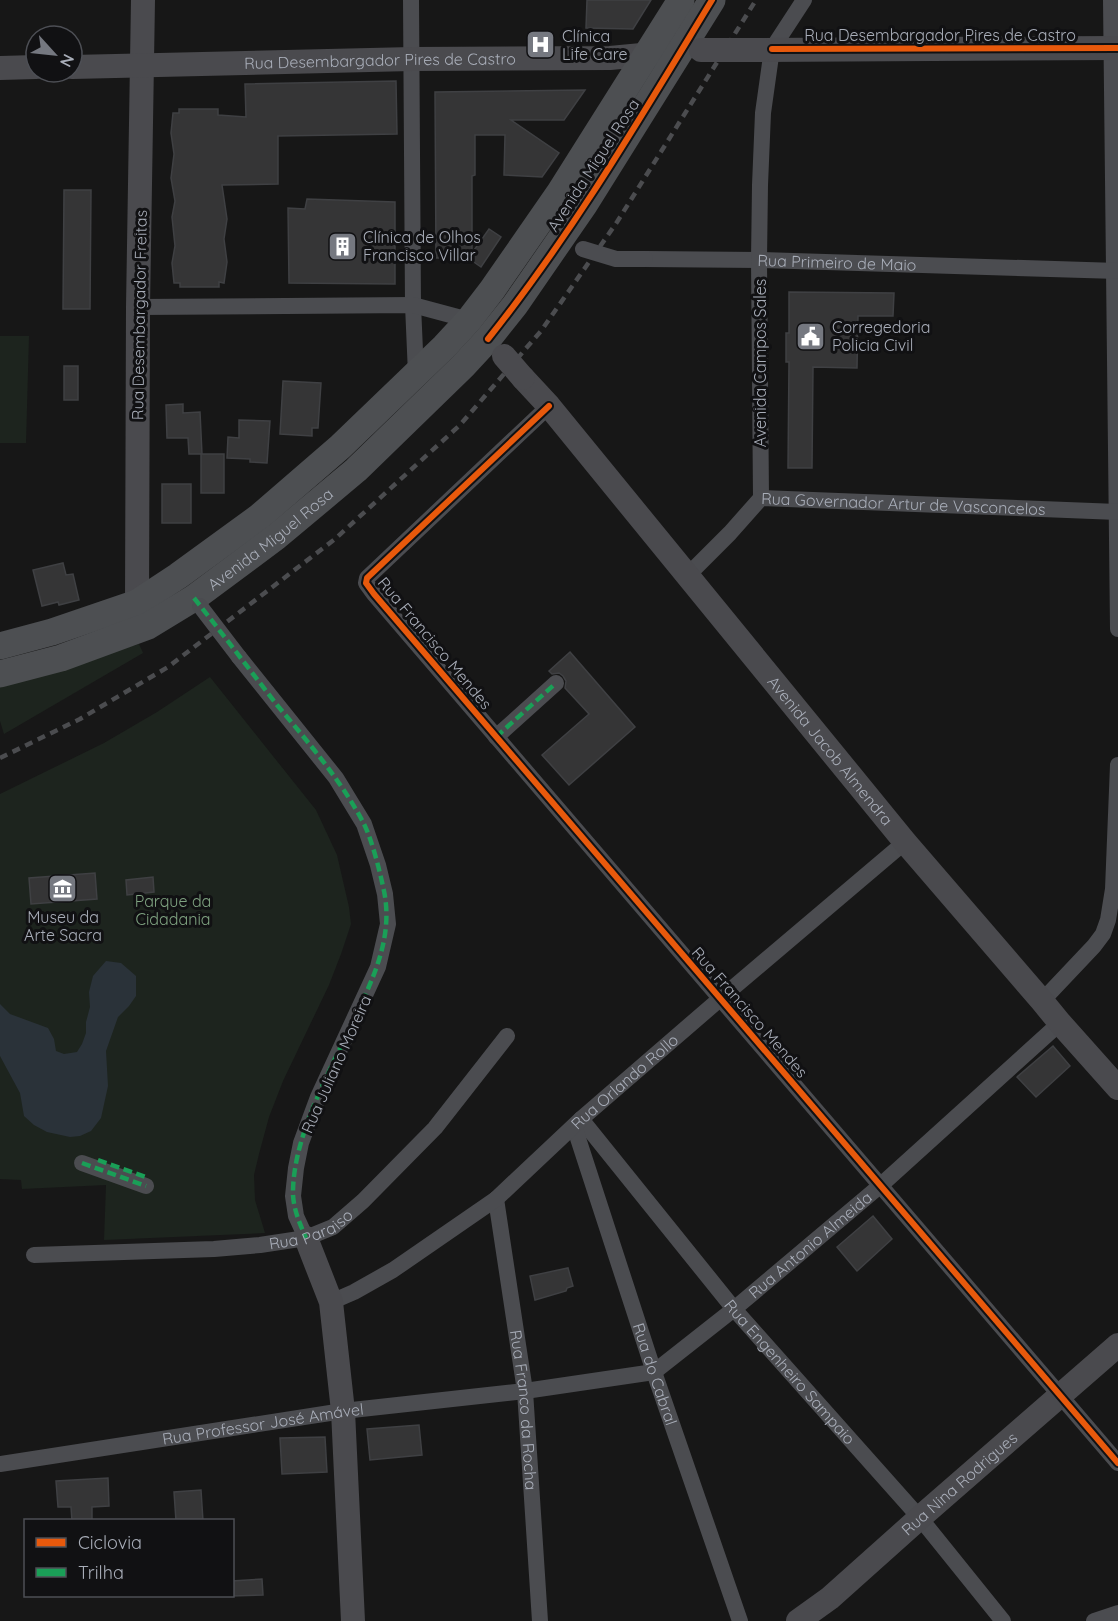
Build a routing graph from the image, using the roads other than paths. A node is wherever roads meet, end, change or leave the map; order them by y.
1 (143, 0) edge
2 (411, 0) edge
3 (681, 0) edge
4 (712, 0) edge
5 (804, 0) edge
6 (1110, 0) edge
7 (1114, 48) edge
8 (767, 50) junction
9 (691, 51) junction
10 (646, 55) junction
11 (412, 59) junction
12 (143, 66) junction
13 (24, 67) edge
14 (84, 67) edge
15 (0, 68) edge
16 (572, 244) junction
17 (759, 260) junction
18 (1116, 271) edge
19 (413, 305) junction
20 (138, 307) junction
21 (469, 320) junction
22 (496, 348) junction
23 (416, 374) junction
24 (549, 406) junction
25 (761, 498) junction
26 (1118, 512) edge
27 (687, 576) junction
28 (197, 602) junction
29 (142, 615) junction
30 (1118, 629) edge
31 (52, 632) junction
32 (0, 646) edge
33 (61, 658) junction
34 (0, 674) edge
35 (556, 683) dead end
36 (496, 737) junction
37 (1118, 765) edge
38 (905, 842) junction
39 (721, 998) junction
40 (1042, 1001) junction
41 (1060, 1023) junction
42 (507, 1036) dead end
43 (1118, 1088) edge
44 (578, 1123) junction
45 (90, 1161) dead end
46 (146, 1182) dead end
47 (881, 1185) junction
48 (495, 1199) junction
49 (306, 1238) junction
50 (34, 1255) dead end
51 (331, 1302) junction
52 (734, 1309) junction
53 (1118, 1345) edge
54 (654, 1372) junction
55 (525, 1391) junction
56 (1060, 1396) junction
57 (342, 1411) junction
58 (1118, 1463) edge
59 (0, 1464) edge
60 (920, 1518) junction
61 (1118, 1612) edge
62 (353, 1621) edge
63 (540, 1621) edge
64 (740, 1621) edge
65 (798, 1621) edge
66 (1004, 1621) edge
67 (1094, 1621) edge

1 - 12 street, Rua Desembargador Freitas
2 - 11 street
3 - 10 main road, Avenida Miguel Rosa
4 - 9 main road, Avenida Miguel Rosa
5 - 8 street
6 - 7 street
7 - 8 street, Rua Desembargador Pires de Castro
7 - 18 street
8 - 9 street, Rua Desembargador Pires de Castro, bridge
8 - 17 street, Avenida Campos Sales
9 - 10 street, Rua Desembargador Pires de Castro
9 - 16 main road, Avenida Miguel Rosa
10 - 11 street, Rua Desembargador Pires de Castro
10 - 21 main road, Avenida Miguel Rosa
11 - 12 street, Rua Desembargador Pires de Castro
11 - 19 street
12 - 14 street, Rua Desembargador Pires de Castro
12 - 20 street, Rua Desembargador Freitas
13 - 15 street
16 - 17 street, Rua Primeiro de Maio, bridge
16 - 22 main road, Avenida Miguel Rosa
17 - 18 street, Rua Primeiro de Maio
17 - 25 street, Avenida Campos Sales
18 - 26 street
19 - 20 street
19 - 21 street
19 - 23 street
20 - 29 street, Rua Desembargador Freitas
21 - 22 main road
21 - 23 main road, Avenida Miguel Rosa
22 - 24 street, Avenida Jacob Almendra, bridge
22 - 28 main road, Avenida Miguel Rosa
23 - 29 main road, Avenida Miguel Rosa
24 - 27 street, Avenida Jacob Almendra
24 - 36 street, Rua Francisco Mendes
25 - 26 street, Rua Governador Artur de Vasconcelos
25 - 27 street, Rua Governador Artur de Vasconcelos
26 - 30 street
27 - 38 street, Avenida Jacob Almendra
28 - 29 main road, Avenida Miguel Rosa
28 - 49 street, Rua Juliano Moreira, bridge
29 - 31 main road, Avenida Miguel Rosa
29 - 33 main road, Avenida Miguel Rosa
31 - 32 main road, Avenida Miguel Rosa
31 - 33 main road
33 - 34 main road, Avenida Miguel Rosa
35 - 36 street
36 - 39 street, Rua Francisco Mendes
37 - 40 street
38 - 39 street, Rua Orlando Rollo
38 - 40 street, Avenida Jacob Almendra
39 - 44 street, Rua Orlando Rollo
39 - 47 street, Rua Francisco Mendes
40 - 41 street, Avenida Jacob Almendra
41 - 43 street, Avenida Jacob Almendra
41 - 47 street, Rua Antonio Almeida
42 - 49 street, Rua Paraiso
44 - 48 street, Rua Orlando Rollo
44 - 52 street, Rua Engenheiro Sampaio
44 - 54 street, Rua do Cabral
45 - 46 street
47 - 52 street, Rua Antonio Almeida
47 - 56 street, Rua Francisco Mendes
48 - 51 street, Rua Orlando Rollo
48 - 55 street, Rua Franco da Rocha
49 - 50 street, Rua Paraiso
49 - 51 street, Rua Juliano Moreira
51 - 57 street, Rua Juliano Moreira
52 - 54 street, Rua Antonio Almeida
52 - 60 street, Rua Engenheiro Sampaio
53 - 56 street, Rua Nina Rodrigues
54 - 55 street, Rua Antonio Almeida
54 - 64 street, Rua do Cabral
55 - 57 street, Rua Professor José Amável
55 - 63 street, Rua Franco da Rocha
56 - 58 street, Rua Francisco Mendes
56 - 60 street, Rua Nina Rodrigues
57 - 59 street, Rua Professor José Amável
57 - 62 street, Rua Juliano Moreira
60 - 65 street, Rua Nina Rodrigues
60 - 66 street, Rua Engenheiro Sampaio
61 - 67 street

